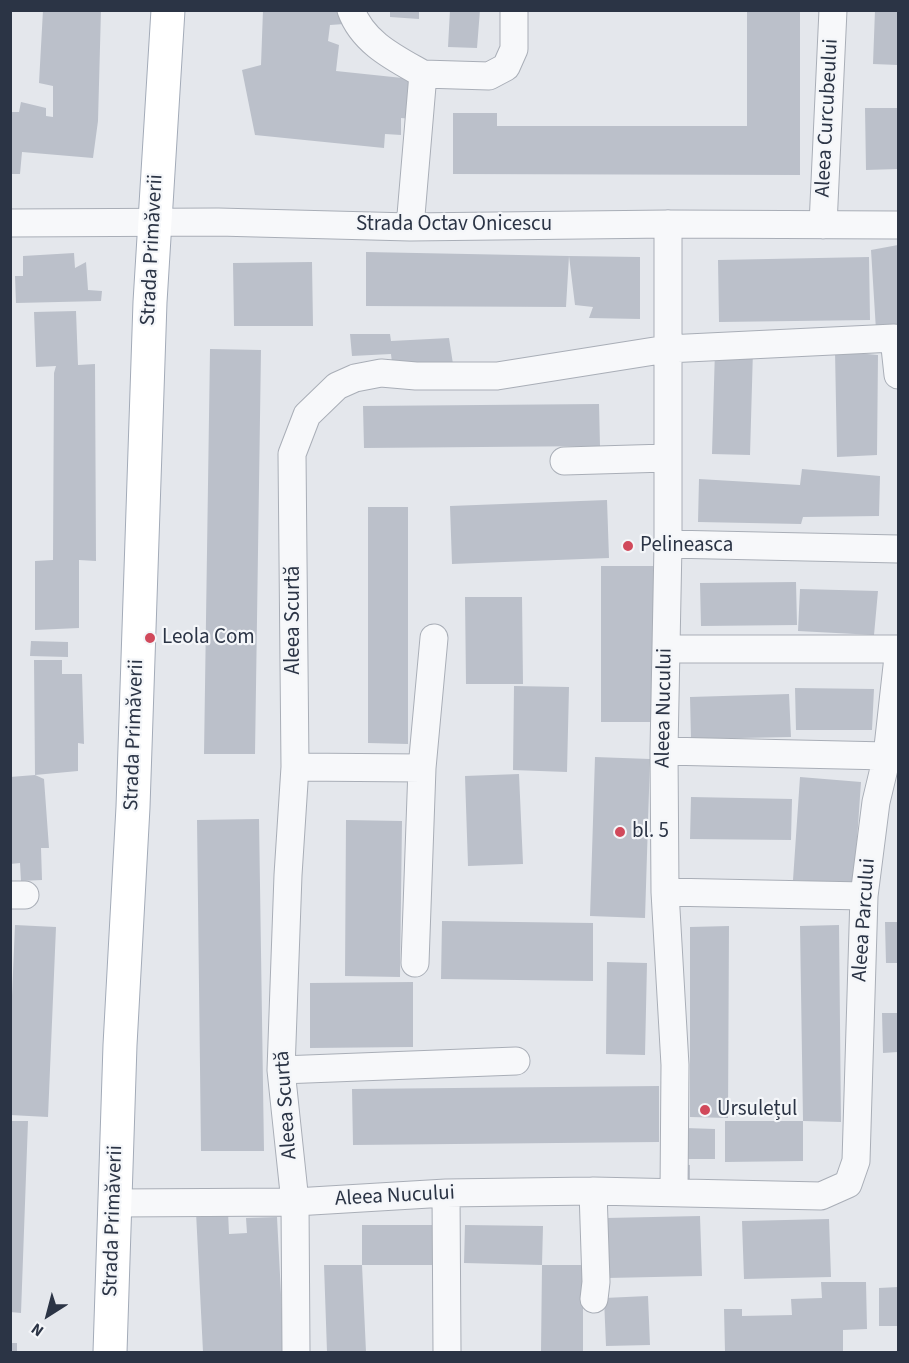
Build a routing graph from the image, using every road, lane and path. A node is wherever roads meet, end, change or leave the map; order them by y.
1 (168, 10) edge
2 (351, 10) edge
3 (514, 10) edge
4 (834, 10) edge
5 (423, 74) junction
6 (10, 223) edge
7 (154, 223) junction
8 (668, 224) junction
9 (823, 225) junction
10 (898, 225) edge
11 (410, 227) junction
12 (667, 349) junction
13 (898, 375) edge
14 (667, 458) junction
15 (564, 460) dead end
16 (668, 544) junction
17 (898, 549) edge
18 (434, 638) dead end
19 (666, 649) junction
20 (898, 649) edge
21 (898, 657) edge
22 (664, 751) junction
23 (887, 756) junction
24 (295, 767) junction
25 (422, 768) junction
26 (665, 892) junction
27 (864, 896) junction
28 (415, 963) dead end
29 (516, 1061) dead end
30 (281, 1070) junction
31 (848, 1184) joint
32 (593, 1191) junction
33 (674, 1192) junction
34 (446, 1193) junction
35 (295, 1202) junction
36 (116, 1203) junction
37 (594, 1299) dead end
38 (110, 1353) edge
39 (296, 1353) edge
40 (447, 1353) edge

1 - 7 main road, Strada Primăverii
2 - 5 street
3 - 5 street
4 - 9 street, Aleea Curcubeului
5 - 11 street
6 - 7 street, Strada Octav Onicescu
7 - 11 street, Strada Octav Onicescu
7 - 36 main road, Strada Primăverii
8 - 9 street, Strada Octav Onicescu
8 - 11 street, Strada Octav Onicescu
8 - 12 street, Aleea Nucului
9 - 10 street, Strada Octav Onicescu
12 - 13 street, Aleea Scurtă
12 - 14 street, Aleea Nucului
12 - 24 street, Aleea Scurtă
14 - 15 street
14 - 16 street, Aleea Nucului
16 - 17 street
16 - 19 street, Aleea Nucului
18 - 25 street
19 - 20 street
19 - 22 street, Aleea Nucului
21 - 23 street, Aleea Parcului
22 - 23 street
22 - 26 street, Aleea Nucului
23 - 27 street, Aleea Parcului
24 - 25 street
24 - 30 street, Aleea Scurtă
25 - 28 street
26 - 27 street
26 - 33 street, Aleea Nucului
27 - 31 street, Aleea Parcului
29 - 30 street
30 - 35 street, Aleea Scurtă
31 - 33 street, Aleea Nucului
32 - 33 street, Aleea Nucului
32 - 34 street, Aleea Nucului
32 - 37 street
34 - 35 street, Aleea Nucului
34 - 40 street
35 - 36 street, Aleea Nucului
35 - 39 street, Aleea Scurtă
36 - 38 main road, Strada Primăverii

